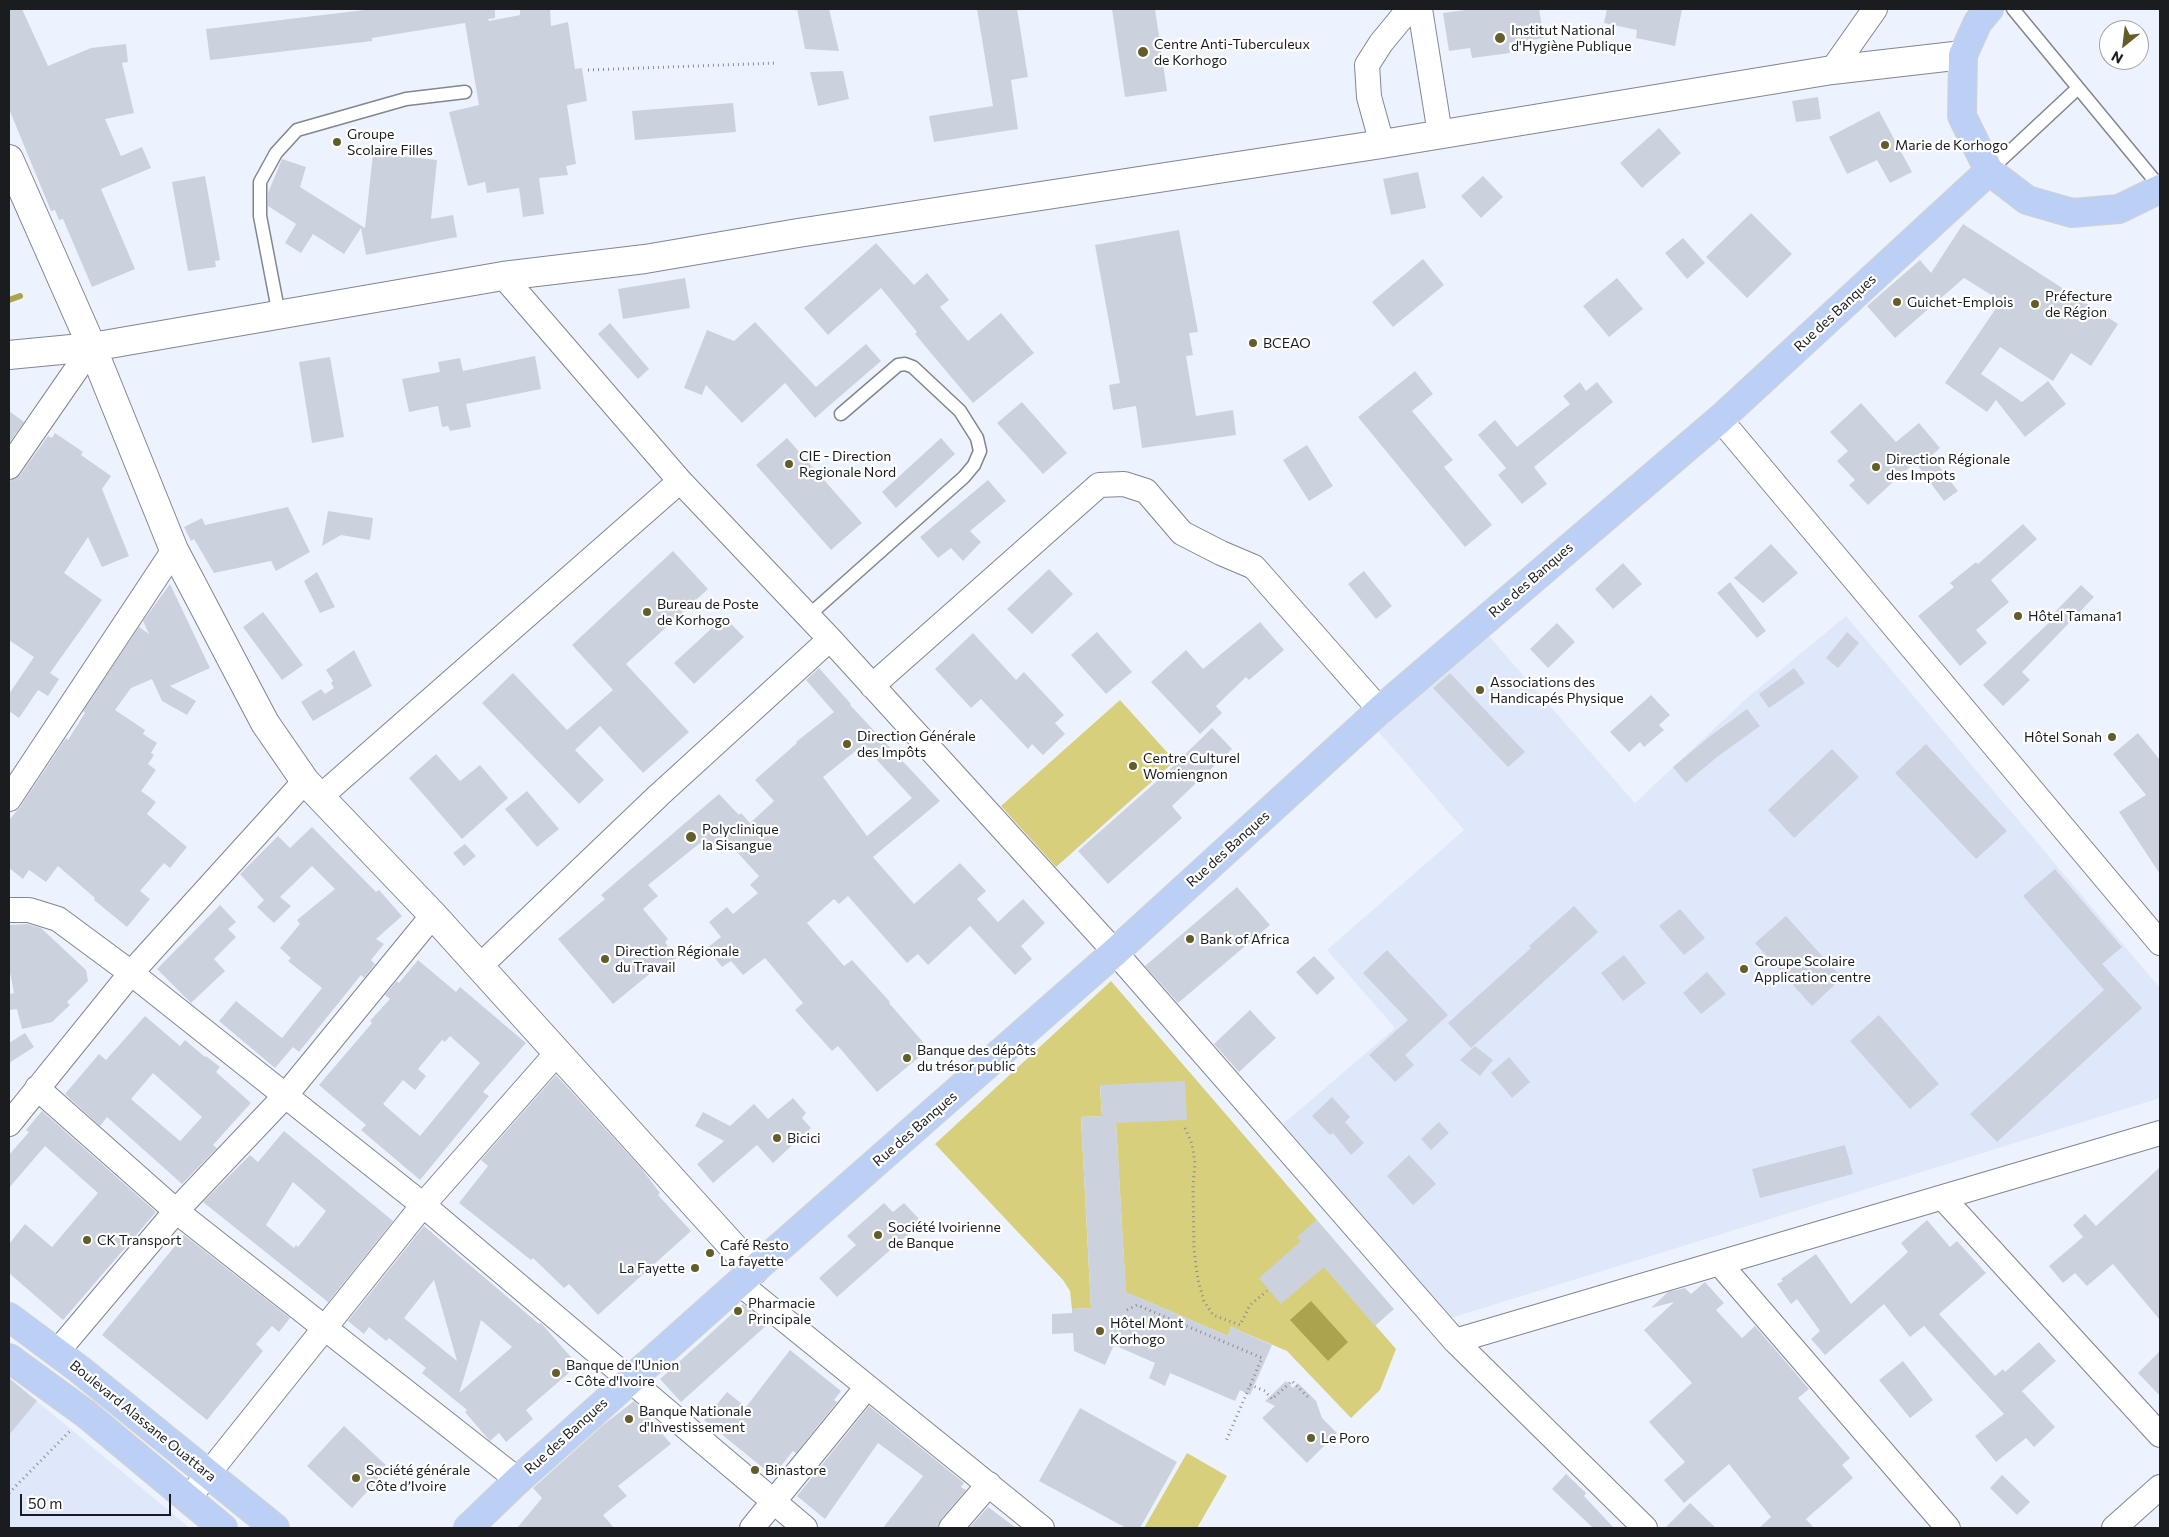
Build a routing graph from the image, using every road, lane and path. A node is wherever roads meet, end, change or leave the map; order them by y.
1 (1409, 9) edge
2 (1420, 9) edge
3 (1875, 9) edge
4 (1989, 9) edge
5 (2013, 9) edge
6 (1963, 55) junction
7 (777, 64) dead end
8 (588, 70) dead end
9 (1832, 70) junction
10 (2078, 88) junction
11 (465, 92) dead end
12 (1440, 134) junction
13 (1382, 144) junction
14 (9, 158) edge
15 (1990, 171) junction
16 (2160, 188) edge
17 (503, 276) junction
18 (279, 315) junction
19 (92, 347) junction
20 (9, 355) edge
21 (842, 414) dead end
22 (1720, 419) junction
23 (9, 467) edge
24 (680, 481) junction
25 (174, 550) junction
26 (808, 616) junction
27 (830, 639) junction
28 (872, 686) junction
29 (1380, 710) junction
30 (312, 789) junction
31 (9, 799) edge
32 (9, 910) edge
33 (433, 915) junction
34 (2160, 943) edge
35 (1115, 952) junction
36 (479, 967) junction
37 (131, 972) junction
38 (557, 1053) junction
39 (37, 1088) junction
40 (285, 1096) junction
41 (9, 1124) edge
42 (1185, 1128) dead end
43 (2160, 1133) edge
44 (1943, 1198) junction
45 (423, 1205) junction
46 (176, 1211) junction
47 (1720, 1264) junction
48 (746, 1277) junction
49 (1267, 1291) dead end
50 (1127, 1310) dead end
51 (9, 1318) edge
52 (325, 1326) junction
53 (1455, 1342) junction
54 (57, 1352) junction
55 (9, 1358) edge
56 (79, 1370) junction
57 (630, 1379) junction
58 (1250, 1385) junction
59 (867, 1387) junction
60 (59, 1394) junction
61 (1310, 1399) dead end
62 (86, 1414) junction
63 (2160, 1435) edge
64 (1226, 1441) dead end
65 (208, 1473) junction
66 (518, 1480) junction
67 (989, 1484) junction
68 (2160, 1486) edge
69 (9, 1493) edge
70 (188, 1498) junction
71 (773, 1503) junction
72 (224, 1528) edge
73 (275, 1528) edge
74 (468, 1528) edge
75 (752, 1528) edge
76 (805, 1528) edge
77 (951, 1528) edge
78 (1042, 1528) edge
79 (1645, 1528) edge
80 (1948, 1528) edge
81 (2114, 1528) edge

1 - 13 street
2 - 12 street
3 - 9 street
4 - 6 main road
5 - 10 lane
6 - 9 street
6 - 15 main road
7 - 8 path
9 - 12 street
10 - 15 lane
10 - 16 lane
11 - 18 lane
12 - 13 street
13 - 17 street
14 - 19 street
15 - 16 main road
15 - 22 main road, Rue des Banques
17 - 18 street
17 - 24 street
18 - 19 street
19 - 20 street
19 - 23 street
19 - 25 street
21 - 26 lane
22 - 29 main road, Rue des Banques
22 - 34 street
24 - 26 street
24 - 30 street
25 - 30 street
25 - 31 street
26 - 27 street
27 - 28 street
27 - 36 street
28 - 29 street
28 - 35 street
29 - 35 main road, Rue des Banques
30 - 33 street
30 - 37 street
32 - 37 street
33 - 36 street
33 - 40 street
35 - 48 main road, Rue des Banques
35 - 53 street
36 - 38 street
37 - 39 street
37 - 40 street
38 - 45 street
38 - 48 street
39 - 41 street
39 - 46 street
40 - 45 street
40 - 46 street
42 - 49 path
43 - 44 street
44 - 47 street
44 - 63 street
45 - 52 street
45 - 57 street
46 - 52 street
46 - 54 street
47 - 53 street
47 - 80 street
48 - 57 main road, Rue des Banques
48 - 59 street
50 - 58 path
51 - 54 main road, Boulevard Alassane Ouattara
52 - 65 street
52 - 66 street
53 - 79 street
54 - 56 main road, Boulevard Alassane Ouattara
55 - 60 main road
56 - 60 main road
56 - 65 main road, Boulevard Alassane Ouattara
57 - 66 main road, Rue des Banques
57 - 71 street
58 - 61 path
58 - 64 path
59 - 67 street
59 - 71 street
60 - 62 main road
62 - 69 path
62 - 70 main road
65 - 70 street
65 - 73 main road, Boulevard Alassane Ouattara
66 - 74 main road, Rue des Banques
67 - 77 street
67 - 78 street
68 - 81 street
70 - 72 main road
71 - 75 street
71 - 76 street

